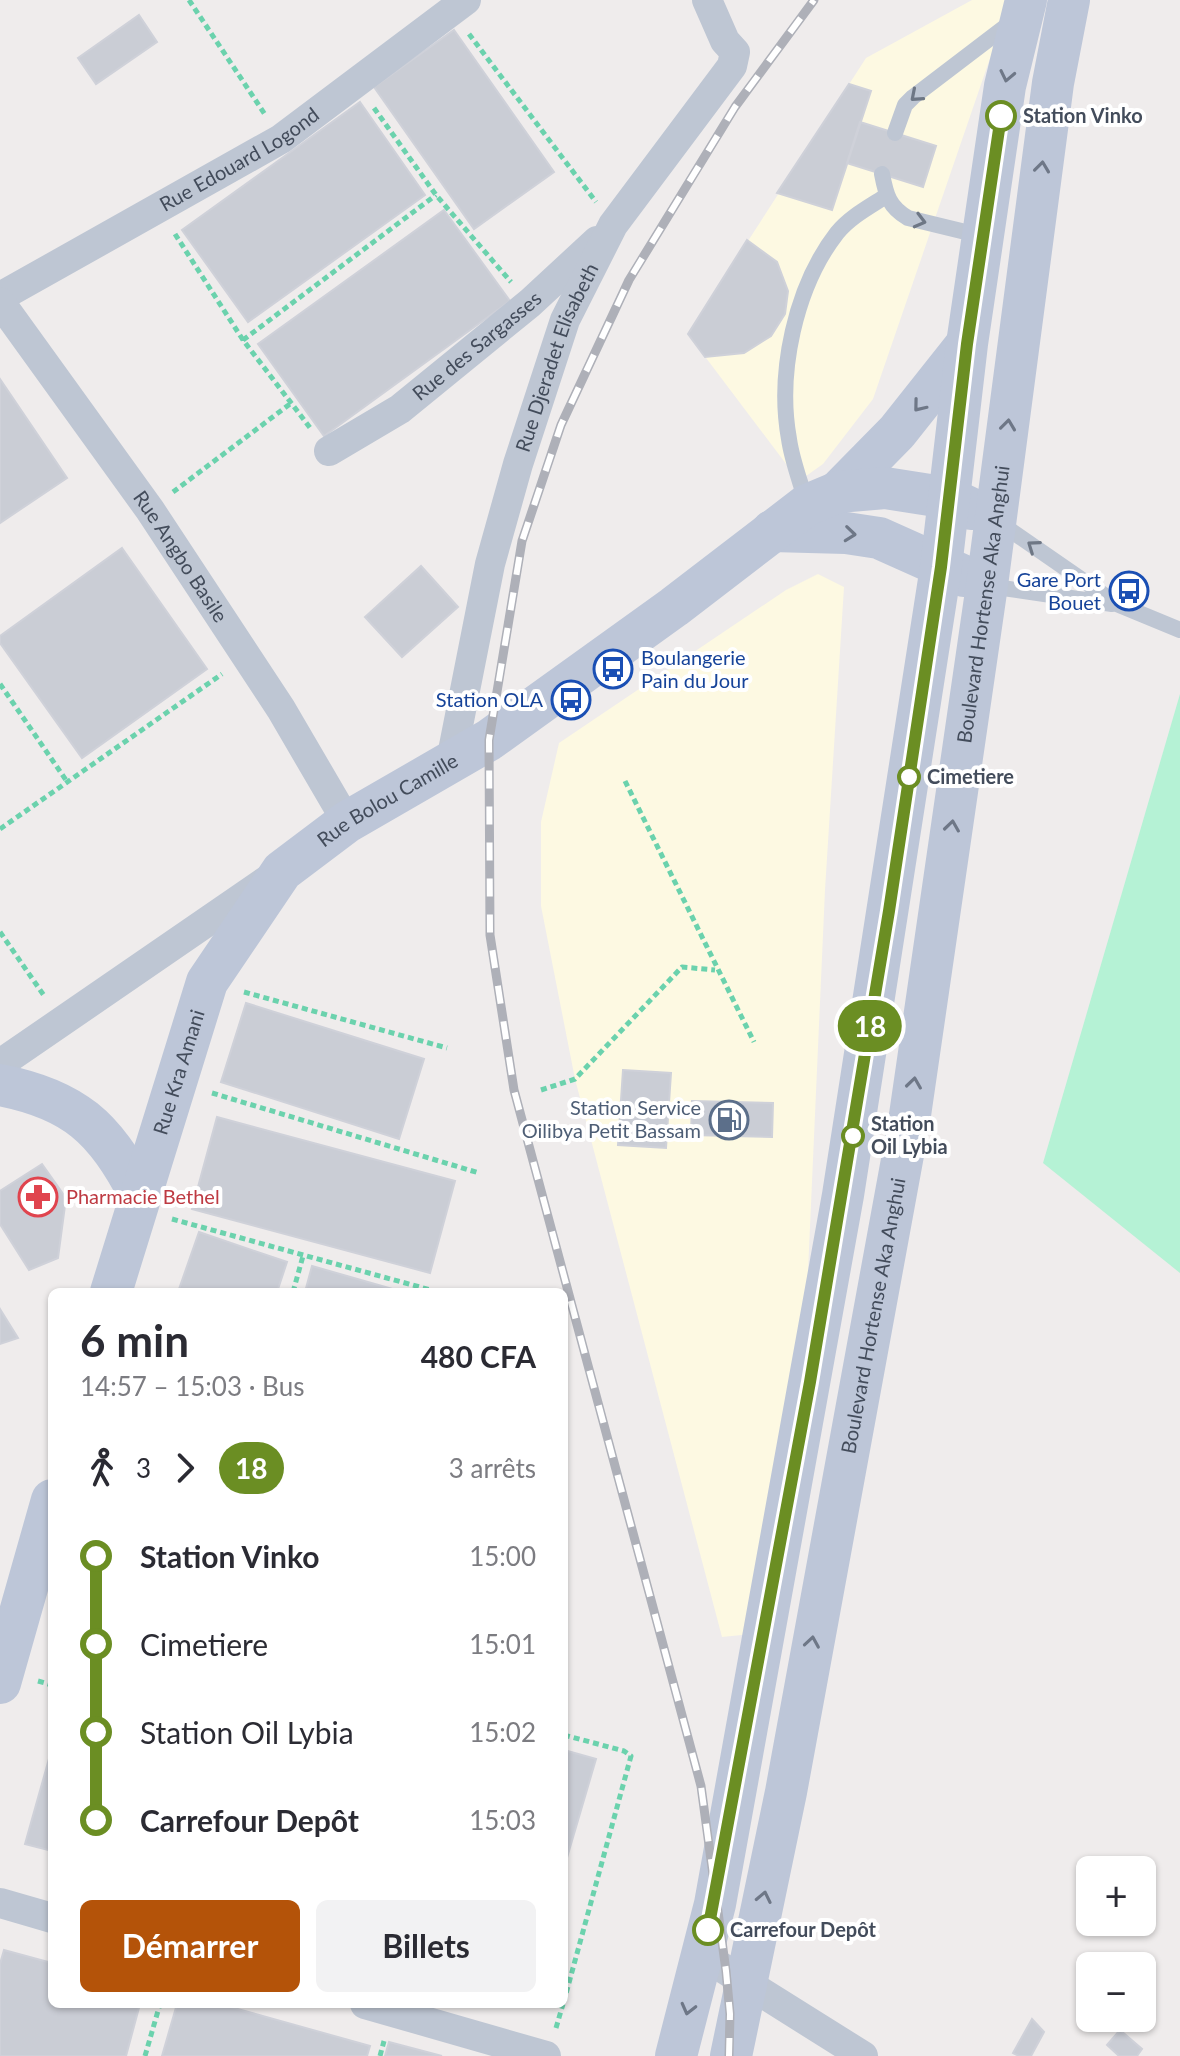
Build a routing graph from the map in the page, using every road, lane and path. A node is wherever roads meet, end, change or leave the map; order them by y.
1 (189, 0) edge
2 (707, 0) edge
3 (1069, 0) edge
4 (459, 6) edge
5 (1024, 7) edge
6 (355, 81) junction
7 (895, 133) dead end
8 (281, 139) junction
9 (882, 174) dead end
10 (436, 195) junction
11 (886, 196) junction
12 (157, 206) junction
13 (613, 225) junction
14 (985, 236) junction
15 (0, 299) edge
16 (530, 303) junction
17 (243, 340) junction
18 (967, 344) junction
19 (290, 404) junction
20 (329, 451) joint
21 (949, 498) junction
22 (822, 499) junction
23 (150, 510) junction
24 (996, 520) junction
25 (772, 531) junction
26 (941, 567) junction
27 (987, 585) junction
28 (1117, 604) junction
29 (1180, 630) edge
30 (246, 657) junction
31 (0, 684) edge
32 (451, 761) junction
33 (625, 781) dead end
34 (68, 783) junction
35 (347, 822) junction
36 (0, 829) edge
37 (282, 871) junction
38 (0, 932) edge
39 (716, 970) junction
40 (207, 982) junction
41 (61, 1021) junction
42 (754, 1042) dead end
43 (447, 1048) dead end
44 (0, 1064) edge
45 (175, 1082) junction
46 (0, 1085) edge
47 (541, 1090) dead end
48 (479, 1173) dead end
49 (137, 1201) junction
50 (303, 1256) junction
51 (112, 1288) edge
52 (294, 1288) edge
53 (423, 1288) edge
54 (48, 1514) edge
55 (0, 1683) edge
56 (568, 1736) edge
57 (0, 1903) edge
58 (48, 1917) edge
59 (702, 1955) junction
60 (746, 1983) junction
61 (568, 1986) edge
62 (159, 2008) edge
63 (379, 2008) edge
64 (732, 2055) edge
65 (145, 2056) edge
66 (546, 2056) edge
67 (676, 2056) edge
68 (863, 2056) edge

1 - 8 path
2 - 13 street, Rue Djeradet Elisabeth
24 -> 3 main road, Boulevard Hortense Aka Anghui
4 - 6 street, Rue Edouard Logond
4 - 13 path
5 -> 7 lane
5 -> 14 main road
6 - 8 street, Rue Edouard Logond
6 - 10 path
8 - 12 street, Rue Edouard Logond
9 - 11 lane
10 - 16 path
10 - 17 path
11 -> 14 lane
11 - 22 lane
12 - 15 street, Rue Edouard Logond
12 - 17 path
13 - 16 street, Rue des Sargasses
13 - 32 street, Rue Djeradet Elisabeth
14 - 18 main road
15 - 23 street, Rue Angbo Basile
16 - 20 street, Rue des Sargasses
17 - 19 path
18 - 21 main road
18 -> 22 main road, Rue Bolou Camille
19 - 20 path
19 - 23 path
21 - 22 main road
21 - 24 main road
21 - 26 main road
22 - 25 main road, Rue Bolou Camille
23 - 30 street, Rue Angbo Basile
24 - 27 main road, Boulevard Hortense Aka Anghui
28 -> 24 lane
25 -> 26 main road
25 - 32 main road, Rue Bolou Camille
26 - 27 main road
26 - 59 main road
27 - 28 lane
60 -> 27 main road, Boulevard Hortense Aka Anghui
28 - 29 lane
30 - 34 path
30 - 35 street, Rue Angbo Basile
31 - 34 path
32 - 35 main road, Rue Bolou Camille
33 - 39 path
34 - 36 path
35 - 37 main road, Rue Bolou Camille
37 - 40 main road, Rue Kra Amani
37 - 41 street, Rue Bolou Camille
38 - 41 path
39 - 42 path
39 - 47 path
40 - 43 path
40 - 45 main road, Rue Kra Amani
41 - 44 street, Rue Bolou Camille
45 - 48 path
45 - 49 main road, Rue Kra Amani
46 - 49 main road
49 - 50 path
49 - 51 main road, Rue Kra Amani
50 - 52 path
50 - 53 path
54 - 55 main road
56 - 61 path
57 - 58 street
59 - 60 street
59 -> 67 main road
60 - 64 main road, Boulevard Hortense Aka Anghui
60 - 68 street
62 - 65 path
63 - 66 street

